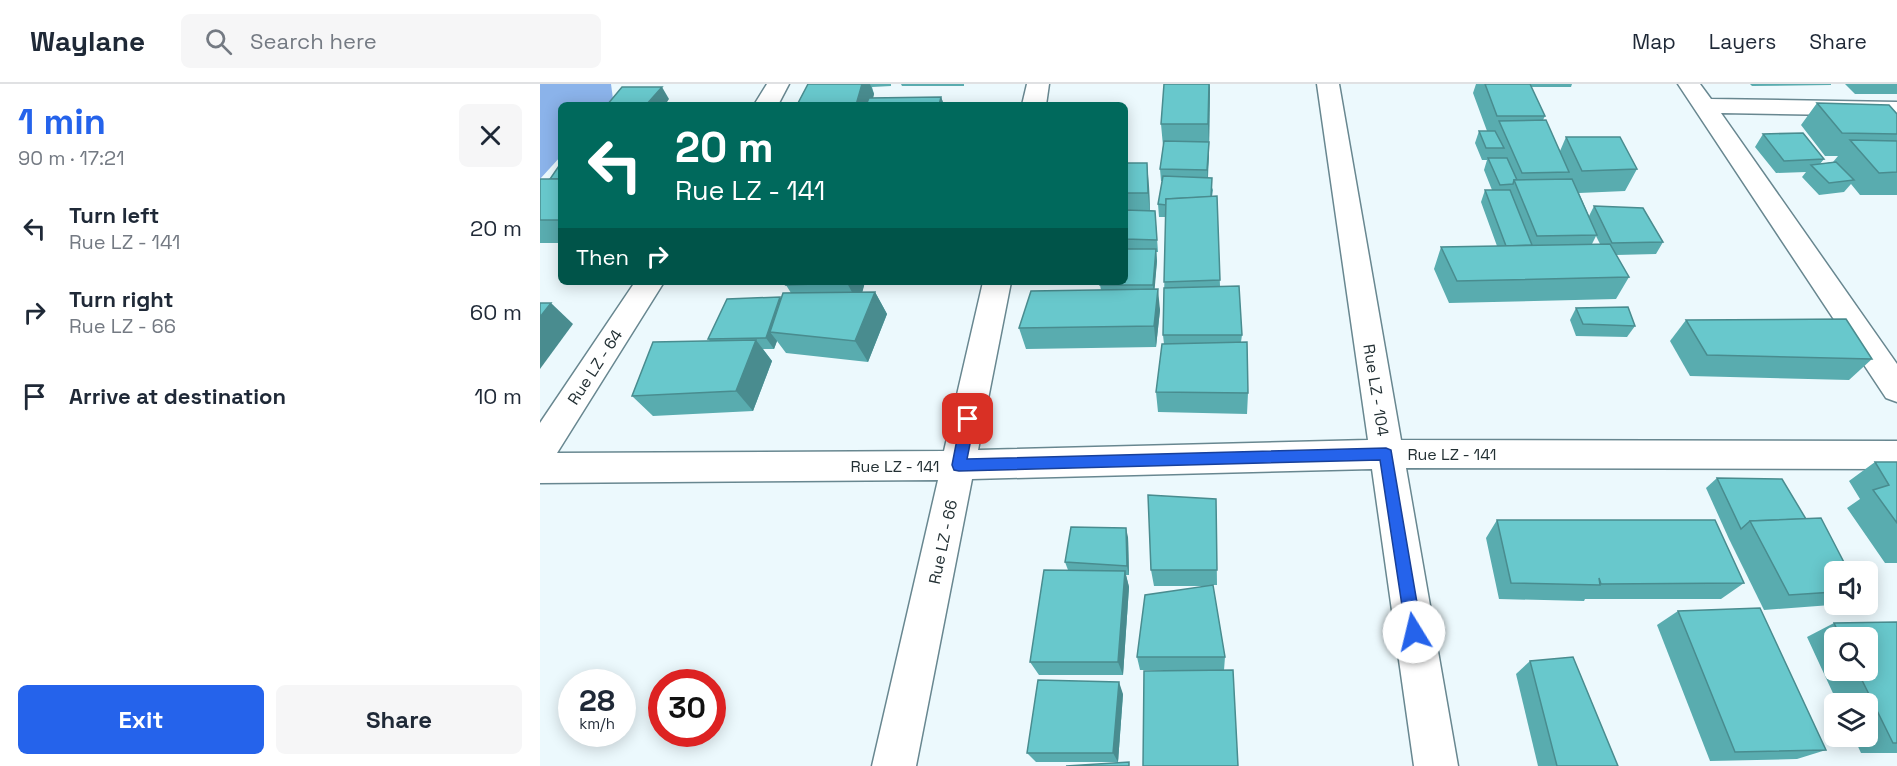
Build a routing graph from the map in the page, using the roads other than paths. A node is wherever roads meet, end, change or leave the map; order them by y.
1 (778, 84) edge
2 (1038, 84) edge
3 (1328, 84) edge
4 (1697, 95) edge
5 (768, 102) edge
6 (1035, 102) edge
7 (1897, 109) edge
8 (648, 285) edge
9 (996, 285) edge
10 (1897, 389) edge
11 (540, 451) edge
12 (1386, 454) junction
13 (1897, 455) edge
14 (959, 465) junction
15 (540, 468) edge
16 (894, 766) edge
17 (1436, 766) edge

1 - 5 street
2 - 6 street
3 - 12 street, Rue LZ - 104
4 - 7 street
4 - 10 street
8 - 11 street, Rue LZ - 64
9 - 14 street, Rue LZ - 66
12 - 13 street, Rue LZ - 141
12 - 14 street, Rue LZ - 141
12 - 17 street, Rue LZ - 104
14 - 15 street, Rue LZ - 141
14 - 16 street, Rue LZ - 66

